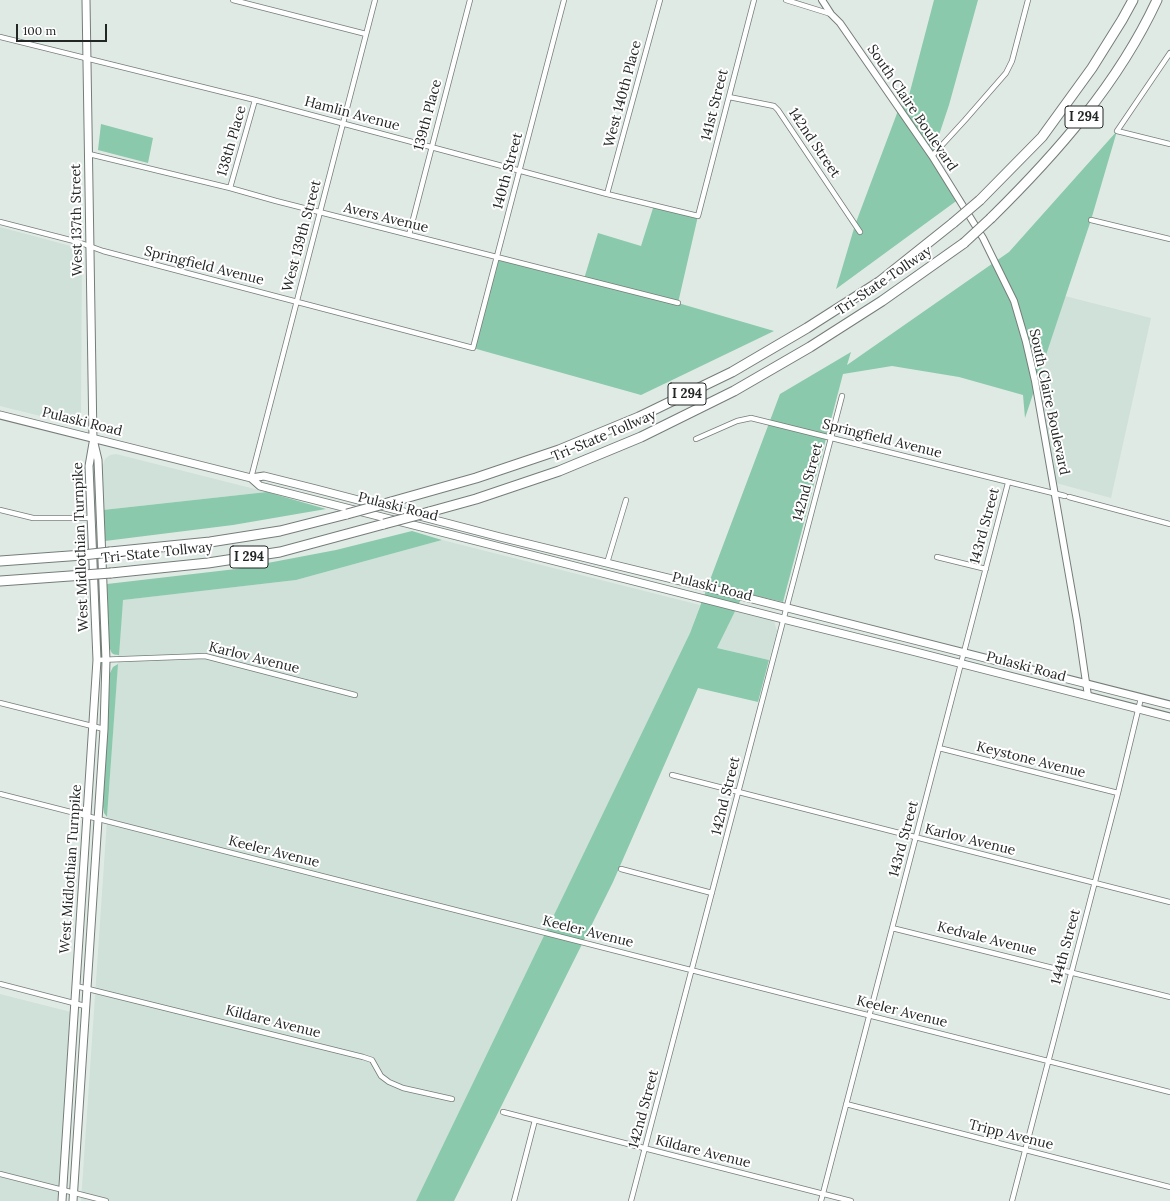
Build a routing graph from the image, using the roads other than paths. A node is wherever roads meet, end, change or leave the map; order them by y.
1 (86, 0) edge
2 (233, 0) edge
3 (375, 0) edge
4 (470, 0) edge
5 (564, 0) edge
6 (660, 0) edge
7 (754, 0) edge
8 (786, 0) edge
9 (822, 0) edge
10 (1028, 0) edge
11 (1133, 0) edge
12 (1157, 0) edge
13 (831, 14) junction
14 (366, 34) junction
15 (0, 37) edge
16 (1170, 53) edge
17 (87, 58) junction
18 (729, 96) junction
19 (255, 100) junction
20 (343, 123) junction
21 (1170, 144) edge
22 (431, 147) junction
23 (89, 154) junction
24 (932, 156) junction
25 (520, 170) junction
26 (230, 188) junction
27 (608, 194) junction
28 (320, 212) junction
29 (698, 216) joint
30 (1091, 220) dead end
31 (0, 222) edge
32 (860, 232) dead end
33 (409, 235) junction
34 (1170, 239) edge
35 (91, 247) junction
36 (497, 257) junction
37 (296, 301) junction
38 (678, 303) dead end
39 (473, 348) joint
40 (842, 396) dead end
41 (0, 415) edge
42 (831, 437) junction
43 (93, 439) junction
44 (696, 439) dead end
45 (251, 478) junction
46 (1008, 483) junction
47 (1055, 493) junction
48 (626, 500) dead end
49 (0, 510) edge
50 (91, 518) junction
51 (1170, 524) edge
52 (937, 557) dead end
53 (0, 561) edge
54 (607, 563) junction
55 (986, 569) junction
56 (0, 581) edge
57 (786, 609) junction
58 (783, 619) junction
59 (963, 653) junction
60 (97, 660) junction
61 (106, 660) junction
62 (960, 663) junction
63 (1086, 683) junction
64 (355, 695) dead end
65 (1088, 696) junction
66 (1142, 698) junction
67 (0, 703) edge
68 (1170, 705) edge
69 (1138, 710) junction
70 (1170, 717) edge
71 (93, 726) junction
72 (104, 729) junction
73 (939, 748) junction
74 (672, 776) dead end
75 (738, 792) junction
76 (1118, 793) junction
77 (0, 794) edge
78 (87, 816) junction
79 (98, 819) junction
80 (916, 837) junction
81 (621, 869) dead end
82 (1095, 883) junction
83 (712, 893) junction
84 (1170, 902) edge
85 (892, 928) junction
86 (691, 970) junction
87 (1071, 971) junction
88 (0, 984) edge
89 (76, 986) junction
90 (87, 988) junction
91 (1170, 997) edge
92 (75, 1003) junction
93 (85, 1006) junction
94 (870, 1016) junction
95 (1047, 1061) junction
96 (1170, 1092) edge
97 (452, 1099) dead end
98 (846, 1104) junction
99 (503, 1112) dead end
100 (535, 1120) junction
101 (644, 1148) junction
102 (1025, 1150) junction
103 (0, 1174) edge
104 (1170, 1187) edge
105 (63, 1190) junction
106 (74, 1193) junction
107 (823, 1194) junction
108 (62, 1201) edge
109 (73, 1201) edge
110 (106, 1201) edge
111 (514, 1201) edge
112 (631, 1201) edge
113 (821, 1201) edge
114 (851, 1201) edge
115 (1012, 1201) edge

1 - 17 main road, West 137th Street
2 - 14 street
3 - 14 street, West 139th Street
4 - 22 street, 139th Place
5 - 25 street, 140th Street
6 - 27 street, West 140th Place
7 - 18 street, 141st Street
8 - 13 street
9 - 13 street, South Claire Boulevard
10 - 24 street
11 - 53 highway, Tri-State Tollway / I 294, bridge
12 - 56 highway, Tri-State Tollway / I 294, bridge
13 - 24 street, South Claire Boulevard
14 - 20 street, West 139th Street
15 - 17 street, Hamlin Avenue
16 - 21 street
17 - 19 street, Hamlin Avenue
17 - 23 main road, West 137th Street
18 - 29 street, 141st Street
18 - 32 street, 142nd Street
19 - 20 street, Hamlin Avenue
19 - 26 street, 138th Place
20 - 22 street, Hamlin Avenue
20 - 28 street, West 139th Street
22 - 25 street, Hamlin Avenue
22 - 33 street, 139th Place
23 - 26 street, Avers Avenue
23 - 35 main road, West 137th Street
24 - 47 street, South Claire Boulevard
25 - 27 street, Hamlin Avenue
25 - 36 street, 140th Street
26 - 28 street, Avers Avenue
27 - 29 street, Hamlin Avenue
28 - 33 street, Avers Avenue
28 - 37 street, West 139th Street
30 - 34 street
31 - 35 street, Springfield Avenue
33 - 36 street, Avers Avenue
35 - 37 street, Springfield Avenue
35 - 43 main road, West 137th Street
36 - 38 street, Avers Avenue
36 - 39 street, 140th Street
37 - 39 street, Springfield Avenue
37 - 45 street, West 139th Street
40 - 42 street, 142nd Street
41 - 43 main road, Pulaski Road
42 - 44 street, Springfield Avenue
42 - 46 street, Springfield Avenue
42 - 57 street, 142nd Street
43 - 45 main road, Pulaski Road
43 - 50 main road, West Midlothian Turnpike
43 - 61 main road, West Midlothian Turnpike
45 - 54 main road, Pulaski Road
45 - 58 main road, Pulaski Road
46 - 47 street, Springfield Avenue
46 - 55 street, 143rd Street
47 - 51 street, Springfield Avenue
47 - 63 street, South Claire Boulevard
48 - 54 street
49 - 50 street
50 - 60 main road, West Midlothian Turnpike
52 - 55 street
54 - 57 main road, Pulaski Road
55 - 59 street, 143rd Street
57 - 58 street, 142nd Street
57 - 59 main road, Pulaski Road
58 - 62 main road, Pulaski Road
58 - 75 street, 142nd Street
59 - 62 street, 143rd Street
59 - 63 main road, Pulaski Road
60 - 61 street, Karlov Avenue
60 - 71 main road, West Midlothian Turnpike
61 - 64 street, Karlov Avenue
61 - 72 main road, West Midlothian Turnpike
62 - 65 main road, Pulaski Road
62 - 73 street, 143rd Street
63 - 65 street, South Claire Boulevard
63 - 66 main road, Pulaski Road
65 - 69 main road, Pulaski Road
66 - 68 main road, Pulaski Road
66 - 69 street, 144th Street
67 - 71 street
69 - 70 main road, Pulaski Road
69 - 76 street, 144th Street
71 - 72 street
71 - 78 main road, West Midlothian Turnpike
72 - 79 main road, West Midlothian Turnpike
73 - 76 street, Keystone Avenue
73 - 80 street, 143rd Street
74 - 75 street, Karlov Avenue
75 - 80 street, Karlov Avenue
75 - 83 street, 142nd Street
76 - 82 street, 144th Street
77 - 78 street, Keeler Avenue
78 - 79 street, Keeler Avenue
78 - 89 main road, West Midlothian Turnpike
79 - 86 street, Keeler Avenue
79 - 90 main road, West Midlothian Turnpike
80 - 82 street, Karlov Avenue
80 - 85 street, 143rd Street
81 - 83 street
82 - 84 street, Karlov Avenue
82 - 87 street, 144th Street
83 - 86 street, 142nd Street
85 - 87 street, Kedvale Avenue
85 - 94 street, 143rd Street
86 - 94 street, Keeler Avenue
86 - 101 street, 142nd Street
87 - 91 street, Kedvale Avenue
87 - 95 street, 144th Street
88 - 92 street
89 - 90 street, Kildare Avenue
89 - 92 main road, West Midlothian Turnpike
90 - 93 main road, West Midlothian Turnpike
90 - 97 street, Kildare Avenue
92 - 93 street
92 - 105 main road, West Midlothian Turnpike
93 - 106 main road, West Midlothian Turnpike
94 - 95 street, Keeler Avenue
94 - 98 street, 143rd Street
95 - 96 street, Keeler Avenue
95 - 102 street, 144th Street
98 - 102 street, Tripp Avenue
98 - 107 street, 143rd Street
99 - 100 street, Kildare Avenue
100 - 101 street, Kildare Avenue
100 - 111 street
101 - 107 street, Kildare Avenue
101 - 112 street, 142nd Street
102 - 104 street, Tripp Avenue
102 - 115 street, 144th Street
103 - 105 street
105 - 106 street
105 - 108 main road, West Midlothian Turnpike
106 - 109 main road, West Midlothian Turnpike
106 - 110 street
107 - 113 street, 143rd Street
107 - 114 street, Kildare Avenue

